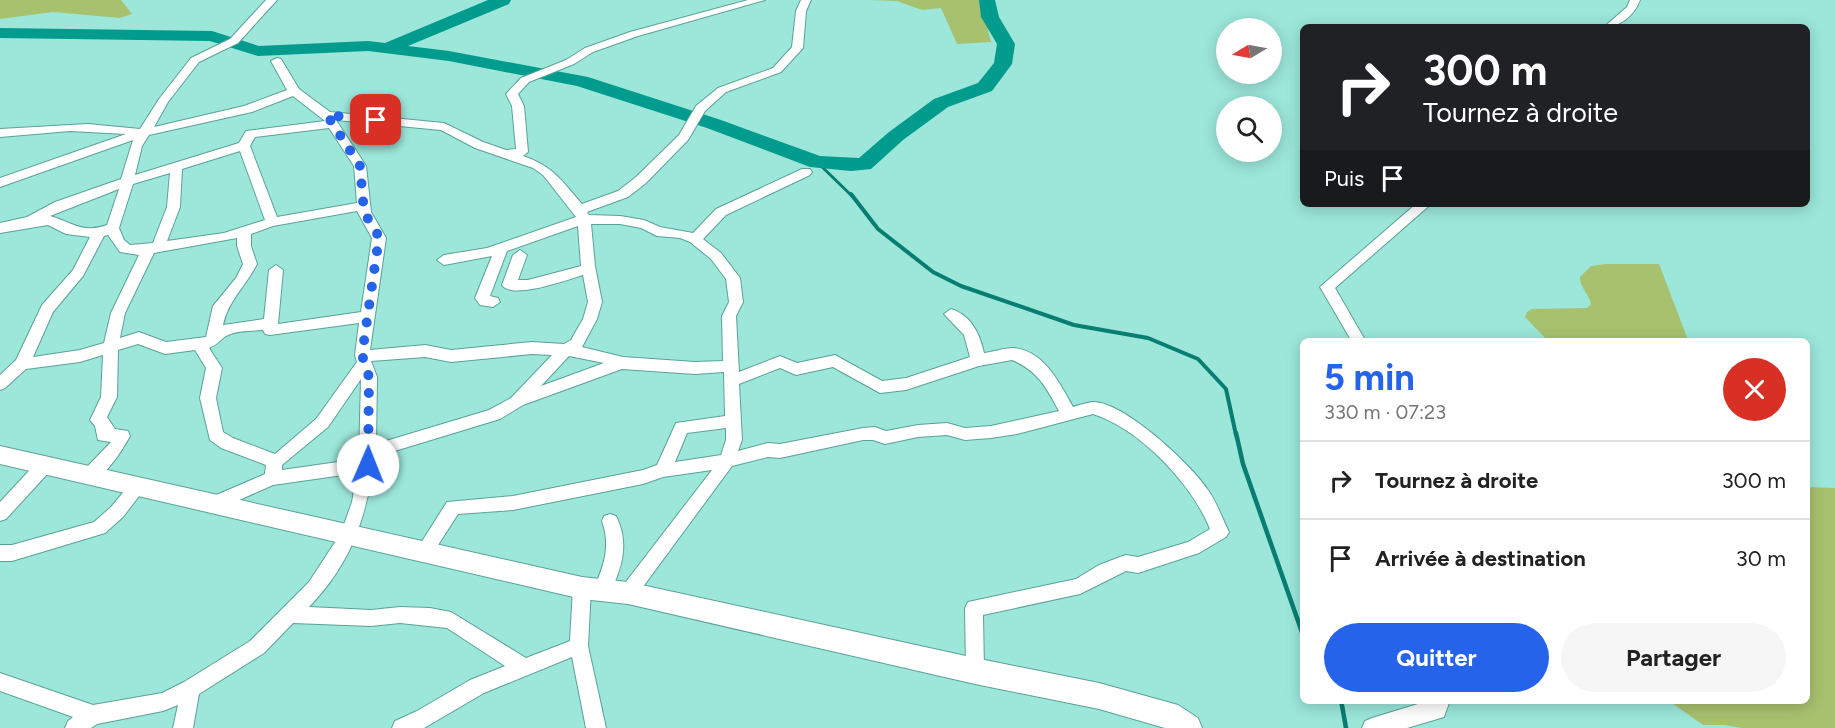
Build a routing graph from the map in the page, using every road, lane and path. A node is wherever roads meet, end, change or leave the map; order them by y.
1 (272, 0) edge
2 (760, 0) edge
3 (806, 0) edge
4 (1635, 0) edge
5 (1613, 24) edge
6 (277, 61) dead end
7 (294, 92) junction
8 (329, 120) junction
9 (0, 133) edge
10 (142, 133) junction
11 (244, 146) junction
12 (503, 154) junction
13 (176, 165) junction
14 (806, 172) dead end
15 (128, 181) junction
16 (0, 183) edge
17 (363, 206) junction
18 (1420, 207) edge
19 (582, 215) junction
20 (27, 222) junction
21 (272, 222) junction
22 (0, 228) edge
23 (244, 230) junction
24 (105, 231) junction
25 (695, 239) junction
26 (153, 247) junction
27 (501, 248) junction
28 (520, 255) dead end
29 (444, 260) dead end
30 (589, 269) junction
31 (276, 270) dead end
32 (493, 302) dead end
33 (951, 314) dead end
34 (366, 317) junction
35 (271, 324) junction
36 (1357, 338) edge
37 (206, 341) junction
38 (111, 344) junction
39 (566, 350) junction
40 (363, 359) junction
41 (978, 360) junction
42 (621, 363) junction
43 (22, 364) junction
44 (731, 374) junction
45 (0, 384) edge
46 (516, 402) junction
47 (1069, 413) junction
48 (733, 421) junction
49 (0, 454) edge
50 (368, 459) junction
51 (275, 461) junction
52 (727, 461) junction
53 (45, 465) junction
54 (663, 470) junction
55 (90, 475) junction
56 (272, 478) junction
57 (138, 487) junction
58 (213, 504) junction
59 (0, 514) edge
60 (610, 521) dead end
61 (349, 536) junction
62 (425, 551) junction
63 (0, 553) edge
64 (592, 589) junction
65 (628, 593) junction
66 (289, 614) junction
67 (579, 646) junction
68 (523, 667) junction
69 (975, 671) junction
70 (0, 682) edge
71 (191, 688) junction
72 (1439, 704) edge
73 (93, 715) junction
74 (424, 723) edge
75 (75, 728) edge
76 (183, 728) edge
77 (402, 728) edge
78 (596, 728) edge
79 (1188, 728) edge
80 (1372, 728) edge

1 - 10 street
2 - 12 street
3 - 19 street
4 - 5 street
6 - 7 street
7 - 8 street
7 - 10 street
8 - 11 street
8 - 12 street
8 - 17 street
9 - 10 street
10 - 15 street
10 - 16 street
11 - 13 street
11 - 21 street
12 - 19 street
13 - 15 street
13 - 26 street
14 - 25 street
15 - 20 street
15 - 24 street
17 - 21 street
17 - 34 street
18 - 36 street
19 - 25 street
19 - 27 street
19 - 30 street
20 - 22 street
20 - 24 street
21 - 23 street
23 - 26 street
23 - 37 street
24 - 26 street
24 - 43 street
25 - 44 street
26 - 38 street
27 - 29 street
27 - 32 street
28 - 30 street
30 - 39 street
31 - 35 street
33 - 41 street
34 - 35 street
34 - 40 street
35 - 37 street
37 - 38 street
37 - 51 street
38 - 43 street
38 - 55 street
39 - 40 street
39 - 42 street
39 - 46 street
40 - 50 street
40 - 51 street
41 - 44 street
41 - 47 street
42 - 44 street
42 - 46 street
43 - 45 street
44 - 48 street
46 - 50 street
47 - 52 street
47 - 69 street
48 - 52 street
48 - 54 street
49 - 53 street
50 - 56 street
50 - 61 street
51 - 56 street
52 - 54 street
52 - 65 street
53 - 55 street
53 - 59 street
54 - 62 street
55 - 57 street
56 - 58 street
57 - 58 street
57 - 63 street
58 - 61 street
60 - 64 street
61 - 62 street
61 - 66 street
62 - 64 street
64 - 65 street
64 - 67 street
65 - 69 street
66 - 68 street
66 - 71 street
67 - 68 street
67 - 78 street
68 - 74 street
69 - 79 street
70 - 73 street
71 - 73 street
71 - 76 street
72 - 80 street
73 - 75 street
74 - 77 street

